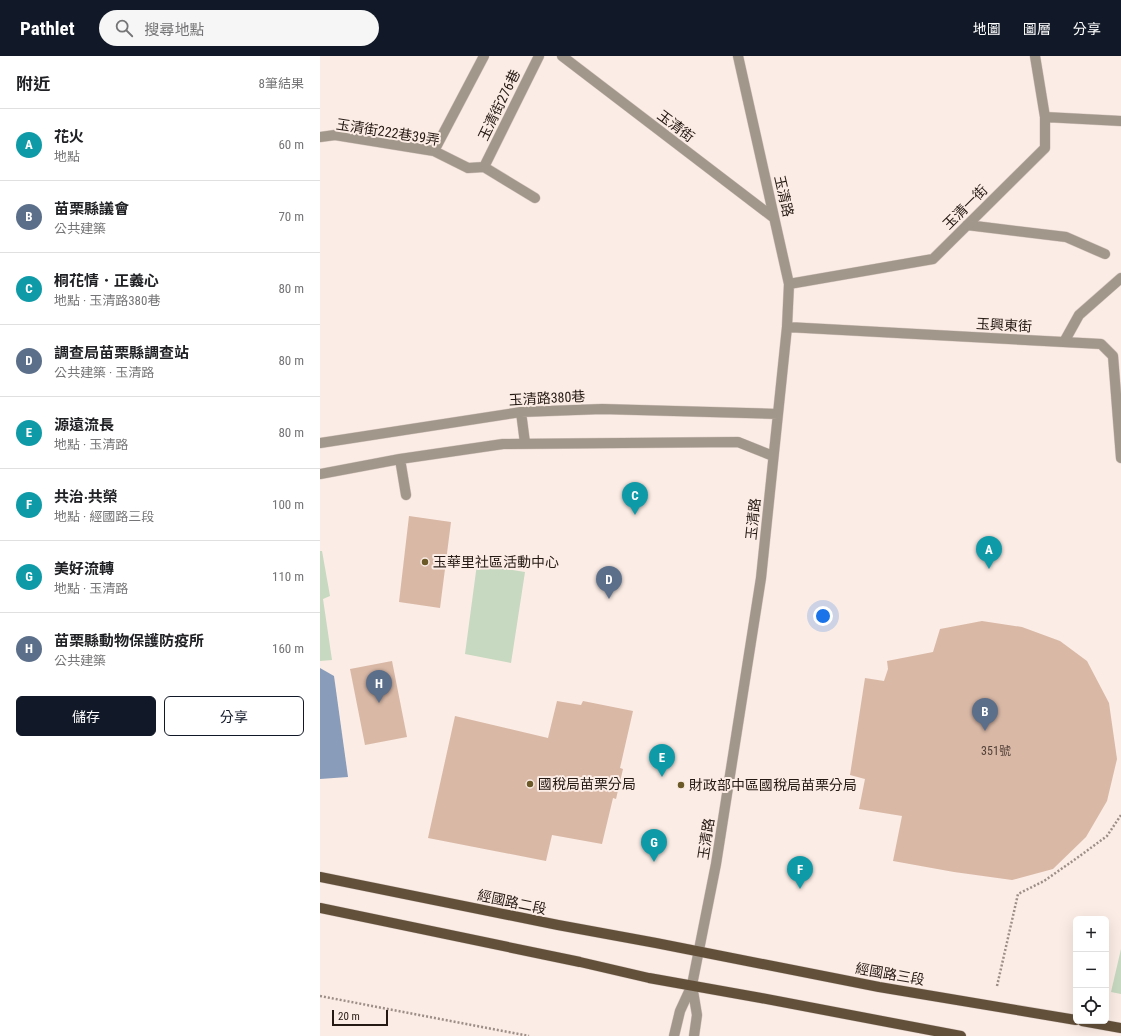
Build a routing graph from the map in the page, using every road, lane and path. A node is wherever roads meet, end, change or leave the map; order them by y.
1 (484, 56) edge
2 (539, 56) edge
3 (562, 56) edge
4 (738, 56) edge
5 (1035, 56) edge
6 (1045, 117) junction
7 (1121, 121) edge
8 (320, 137) edge
9 (434, 150) junction
10 (484, 167) junction
11 (535, 198) dead end
12 (774, 218) junction
13 (967, 225) junction
14 (1105, 254) dead end
15 (1121, 278) edge
16 (790, 284) junction
17 (787, 327) junction
18 (1064, 342) junction
19 (521, 412) junction
20 (778, 414) junction
21 (320, 443) edge
22 (525, 443) junction
23 (773, 456) junction
24 (1121, 458) edge
25 (400, 459) junction
26 (320, 474) edge
27 (406, 495) dead end
28 (1121, 814) edge
29 (320, 877) edge
30 (320, 908) edge
31 (699, 952) junction
32 (692, 985) junction
33 (997, 986) dead end
34 (320, 996) edge
35 (1073, 1019) edge
36 (1099, 1024) edge
37 (1121, 1028) edge
38 (529, 1036) edge
39 (674, 1036) edge
40 (694, 1036) edge
41 (961, 1036) edge

1 - 9 street
2 - 10 street, 玉清街276巷
3 - 12 street, 玉清街
4 - 12 street, 玉清路
5 - 6 street, 玉清一街
6 - 7 street
6 - 13 street, 玉清一街
8 - 9 street, 玉清街222巷39弄
9 - 10 street, 玉清街222巷39弄
10 - 11 street, 玉清街222巷39弄
12 - 16 street, 玉清路
13 - 14 street
13 - 16 street, 玉清一街
15 - 18 street
16 - 17 street, 玉清路
17 - 18 street, 玉興東街
17 - 20 street, 玉清路
18 - 24 street, 玉興東街
19 - 20 street, 玉清路380巷
19 - 21 street, 玉清路380巷
19 - 22 street
20 - 23 street, 玉清路
22 - 23 street
22 - 25 street
23 - 31 street, 玉清路
25 - 26 street
25 - 27 street
28 - 33 path
29 - 31 main road, 經國路二段
30 - 32 main road
31 - 32 street, 玉清路
31 - 35 main road, 經國路三段
32 - 39 street
32 - 40 street
32 - 41 main road
34 - 38 path
36 - 37 main road

